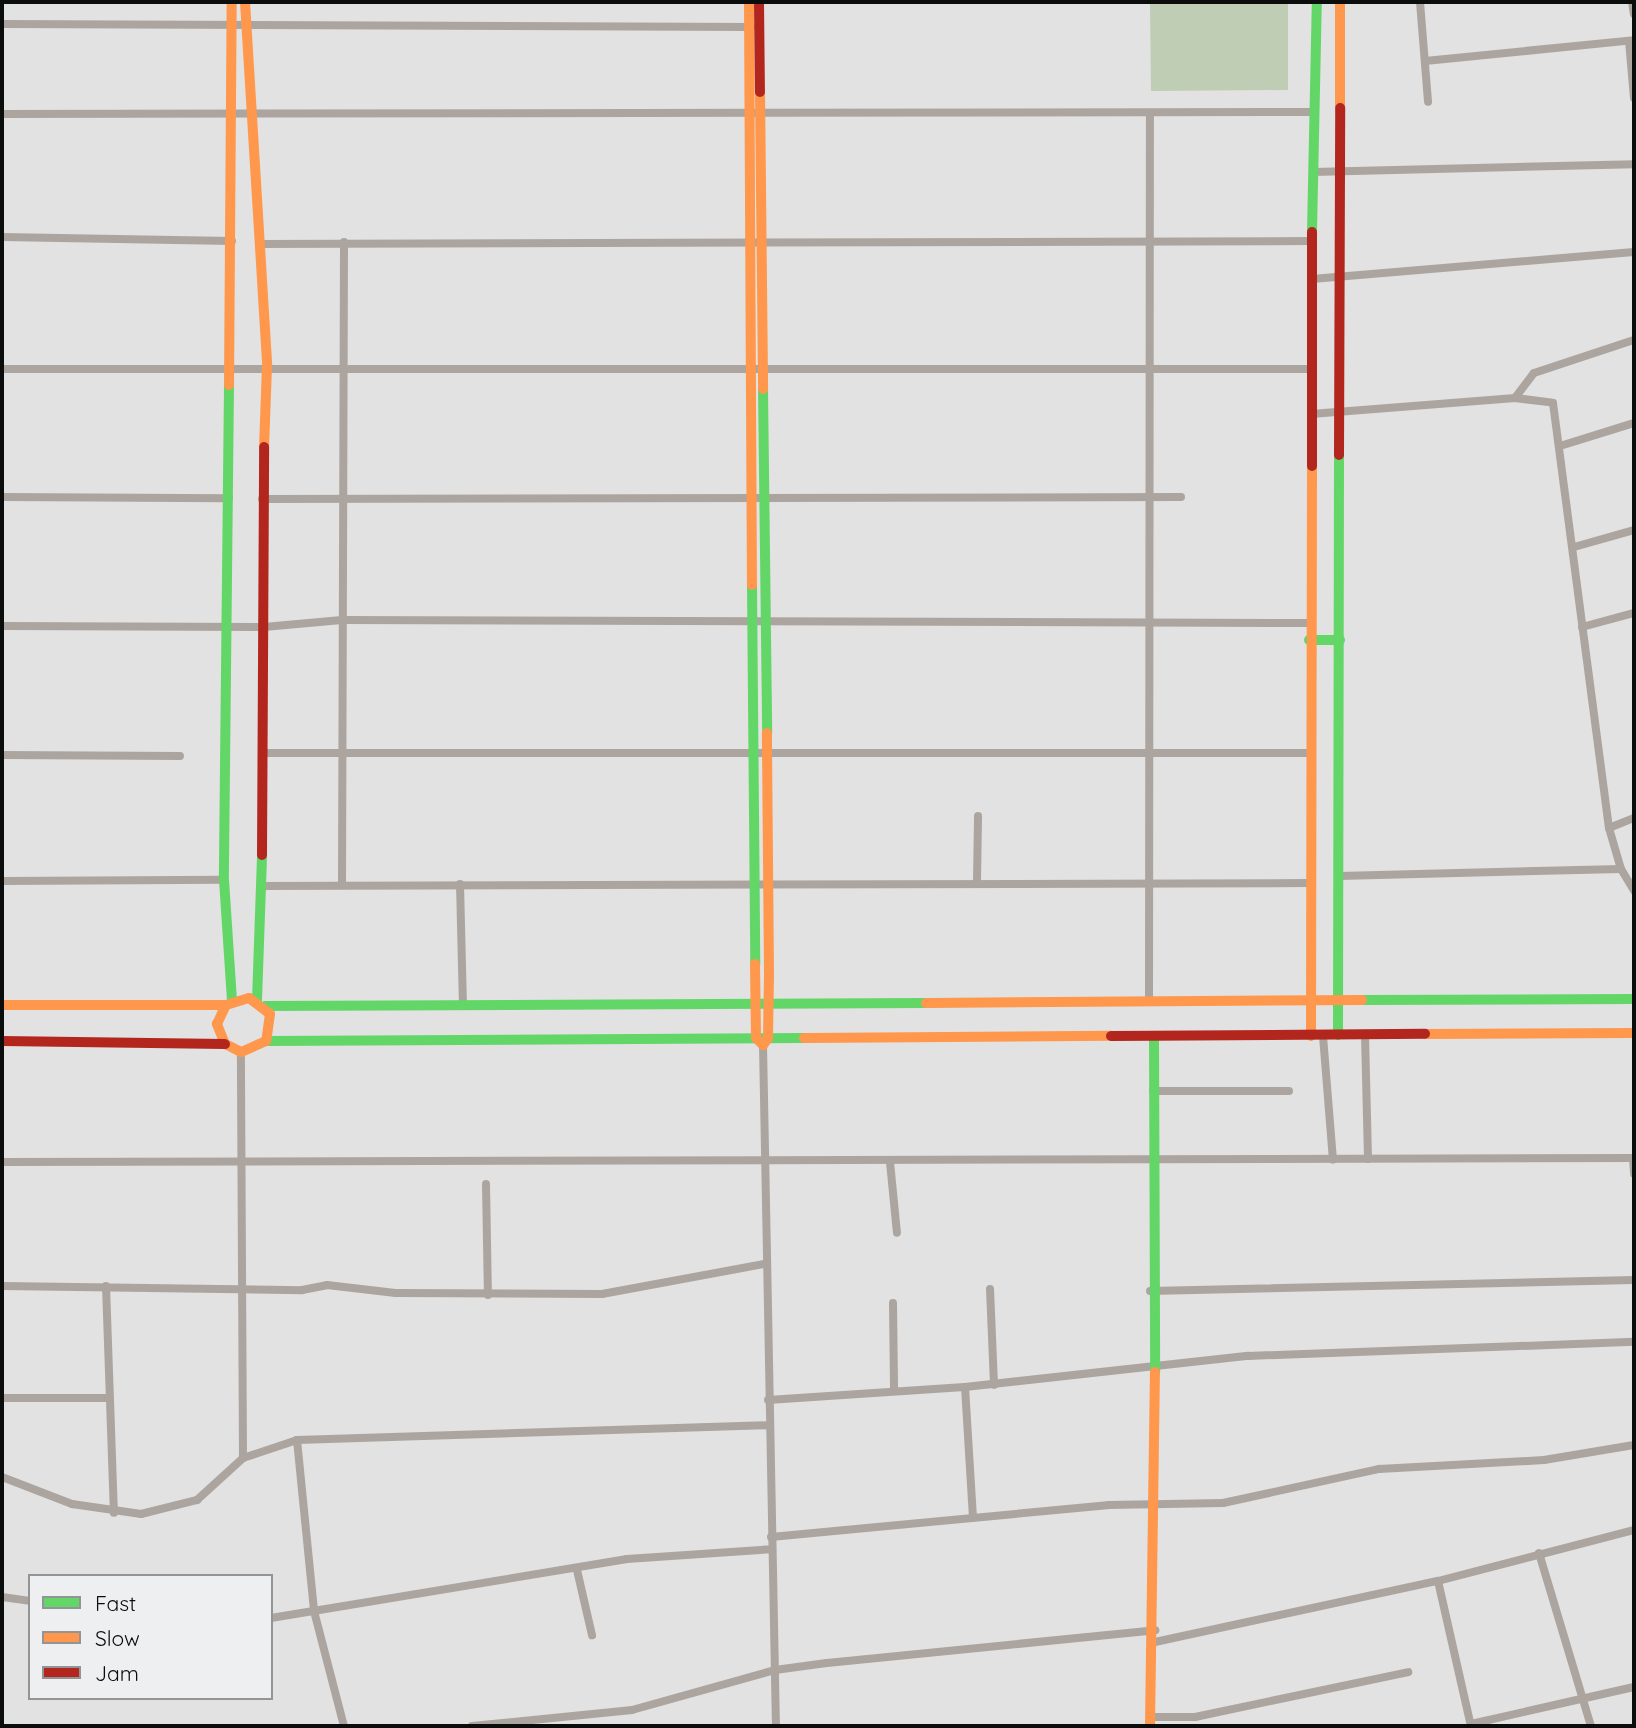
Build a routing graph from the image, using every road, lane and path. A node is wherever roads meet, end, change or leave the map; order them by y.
1 (232, 2) edge
2 (246, 2) edge
3 (749, 2) edge
4 (759, 2) edge
5 (1317, 2) edge
6 (1340, 2) edge
7 (1420, 2) edge
8 (1632, 2) edge
9 (1634, 14) edge
10 (2, 24) edge
11 (231, 24) junction
12 (246, 25) junction
13 (751, 27) junction
14 (1631, 41) edge
15 (1425, 61) junction
16 (1633, 78) edge
17 (1634, 97) edge
18 (1428, 102) dead end
19 (749, 110) junction
20 (761, 110) junction
21 (255, 111) junction
22 (230, 112) junction
23 (1312, 112) junction
24 (2, 114) edge
25 (1150, 114) junction
26 (1634, 164) edge
27 (1340, 171) junction
28 (1313, 172) junction
29 (2, 237) edge
30 (1151, 239) junction
31 (232, 241) junction
32 (756, 241) junction
33 (1312, 241) junction
34 (344, 242) junction
35 (259, 244) junction
36 (1634, 252) edge
37 (1340, 278) junction
38 (1312, 279) junction
39 (1634, 340) edge
40 (229, 366) junction
41 (267, 366) junction
42 (344, 368) junction
43 (757, 368) junction
44 (1150, 368) junction
45 (2, 369) edge
46 (1311, 369) junction
47 (1515, 398) junction
48 (1340, 413) junction
49 (1311, 414) junction
50 (1634, 423) edge
51 (1560, 446) junction
52 (2, 497) edge
53 (1150, 497) junction
54 (1181, 497) dead end
55 (229, 498) junction
56 (343, 498) junction
57 (758, 498) junction
58 (262, 499) junction
59 (1634, 530) edge
60 (1574, 547) junction
61 (1634, 613) edge
62 (342, 620) junction
63 (758, 623) junction
64 (1150, 623) junction
65 (1310, 623) junction
66 (2, 626) edge
67 (225, 626) junction
68 (264, 627) junction
69 (1582, 627) junction
70 (1309, 640) junction
71 (1340, 640) junction
72 (342, 752) junction
73 (759, 752) junction
74 (1149, 752) junction
75 (265, 753) junction
76 (1309, 753) junction
77 (2, 755) edge
78 (180, 756) dead end
79 (978, 816) dead end
80 (1634, 818) edge
81 (1609, 828) junction
82 (1621, 870) junction
83 (1339, 876) junction
84 (224, 880) junction
85 (2, 881) edge
86 (754, 881) junction
87 (766, 881) junction
88 (977, 882) junction
89 (1149, 882) junction
90 (1310, 883) junction
91 (342, 884) junction
92 (460, 884) junction
93 (261, 886) junction
94 (1634, 891) edge
95 (1634, 999) edge
96 (762, 1000) junction
97 (1149, 1000) junction
98 (1337, 1001) junction
99 (229, 1002) junction
100 (1311, 1002) junction
101 (261, 1003) junction
102 (463, 1004) junction
103 (2, 1005) edge
104 (1634, 1033) edge
105 (1338, 1035) junction
106 (1365, 1035) junction
107 (1317, 1036) junction
108 (1154, 1038) junction
109 (762, 1040) junction
110 (2, 1041) edge
111 (266, 1041) junction
112 (225, 1044) junction
113 (241, 1052) junction
114 (1153, 1091) junction
115 (1289, 1091) dead end
116 (1634, 1158) edge
117 (1368, 1159) junction
118 (1333, 1160) junction
119 (763, 1161) junction
120 (2, 1162) edge
121 (890, 1162) junction
122 (1151, 1162) junction
123 (241, 1163) junction
124 (1634, 1174) edge
125 (486, 1184) dead end
126 (897, 1233) dead end
127 (764, 1264) junction
128 (1634, 1280) edge
129 (2, 1286) edge
130 (106, 1286) junction
131 (240, 1287) junction
132 (990, 1289) dead end
133 (1150, 1291) junction
134 (488, 1295) junction
135 (892, 1303) dead end
136 (1634, 1342) edge
137 (1151, 1370) junction
138 (994, 1385) junction
139 (965, 1387) junction
140 (894, 1391) junction
141 (2, 1398) edge
142 (109, 1398) junction
143 (768, 1400) junction
144 (769, 1425) junction
145 (297, 1440) junction
146 (1634, 1445) edge
147 (243, 1458) junction
148 (2, 1477) edge
149 (1152, 1504) junction
150 (114, 1513) junction
151 (973, 1518) junction
152 (1634, 1530) edge
153 (771, 1537) junction
154 (772, 1549) junction
155 (1539, 1553) junction
156 (577, 1570) junction
157 (1438, 1581) junction
158 (2, 1597) edge
159 (28, 1601) edge
160 (314, 1611) junction
161 (273, 1618) edge
162 (592, 1635) dead end
163 (1155, 1636) junction
164 (775, 1670) junction
165 (1408, 1672) dead end
166 (1634, 1688) edge
167 (1584, 1700) junction
168 (1150, 1722) edge
169 (1471, 1725) edge
170 (344, 1726) edge
171 (472, 1726) edge
172 (776, 1726) edge
173 (1591, 1726) edge

1 - 11 main road
2 - 12 main road
3 - 13 main road
4 - 20 main road
5 - 23 main road
6 - 27 main road
7 - 15 street
8 - 9 street
10 - 11 street
11 - 12 street
11 - 22 main road
12 - 13 street
12 - 21 main road
13 - 19 main road
14 - 15 street
14 - 16 street
15 - 18 street
16 - 17 street
19 - 20 street
19 - 21 street
19 - 32 main road
20 - 25 street
20 - 32 main road
21 - 22 street
21 - 35 main road
22 - 24 street
22 - 31 main road
23 - 25 street
23 - 28 main road
25 - 30 street
26 - 27 street
27 - 28 street
27 - 37 main road
28 - 33 main road
29 - 31 street
30 - 32 street
30 - 33 street
30 - 44 street
31 - 40 main road
32 - 34 street
32 - 43 main road
33 - 38 main road
34 - 35 street
34 - 42 street
35 - 41 main road
36 - 37 street
37 - 38 street
37 - 48 main road
38 - 46 main road
39 - 47 street
40 - 41 street
40 - 45 street
40 - 55 main road
41 - 42 street
41 - 58 main road
42 - 43 street
42 - 56 street
43 - 44 street
43 - 57 main road
44 - 46 street
44 - 53 street
46 - 49 main road
47 - 48 street
47 - 51 street
48 - 49 street
48 - 71 main road
49 - 65 main road
50 - 51 street
51 - 60 street
52 - 55 street
53 - 54 street
53 - 57 street
53 - 64 street
55 - 67 main road
56 - 57 street
56 - 58 street
56 - 62 street
57 - 63 main road
58 - 68 main road
59 - 60 street
60 - 69 street
61 - 69 street
62 - 63 street
62 - 68 street
62 - 72 street
63 - 64 street
63 - 73 main road
64 - 65 street
64 - 74 street
65 - 70 main road
66 - 67 street
67 - 68 street
67 - 84 main road
68 - 75 main road
69 - 81 street
70 - 71 main road
70 - 76 main road
71 - 83 main road
72 - 73 street
72 - 75 street
72 - 91 street
73 - 74 street
73 - 86 main road
73 - 87 main road
74 - 76 street
74 - 89 street
75 - 93 main road
76 - 90 main road
77 - 78 street
79 - 88 street
80 - 81 street
81 - 82 street
82 - 83 street
82 - 94 street
83 - 98 main road
84 - 85 street
84 - 99 main road
86 - 87 street
86 - 92 street
86 - 96 main road
87 - 88 street
87 - 96 main road
88 - 89 street
89 - 90 street
89 - 97 street
90 - 100 main road
91 - 92 street
91 - 93 street
92 - 102 street
93 - 101 main road
95 - 98 main road
96 - 97 main road
96 - 102 main road
96 - 109 main road
97 - 100 main road
98 - 100 main road
98 - 105 main road
99 - 101 main road
99 - 103 main road
99 - 112 main road
100 - 107 main road
101 - 102 main road
101 - 111 main road
104 - 106 main road
105 - 106 main road
105 - 107 main road
106 - 117 street
107 - 108 main road
107 - 118 street
108 - 109 main road
108 - 114 main road
109 - 111 main road
109 - 119 street
110 - 112 main road
111 - 113 main road
112 - 113 main road
113 - 123 street
114 - 115 street
114 - 122 main road
116 - 117 street
116 - 124 street
117 - 118 street
118 - 122 street
119 - 121 street
119 - 123 street
119 - 127 street
120 - 123 street
121 - 122 street
121 - 126 street
122 - 133 main road
123 - 131 street
125 - 134 street
127 - 134 street
127 - 143 street
128 - 133 street
129 - 130 street
130 - 131 street
130 - 142 street
131 - 134 street
131 - 147 street
132 - 138 street
133 - 137 main road
135 - 140 street
136 - 137 street
137 - 138 street
137 - 149 main road
138 - 139 street
139 - 140 street
139 - 151 street
140 - 143 street
141 - 142 street
142 - 150 street
143 - 144 street
144 - 145 street
144 - 153 street
145 - 147 street
145 - 160 street
146 - 149 street
147 - 150 street
148 - 150 street
149 - 151 street
149 - 163 main road
151 - 153 street
152 - 155 street
153 - 154 street
154 - 156 street
154 - 164 street
155 - 157 street
155 - 167 street
156 - 160 street
156 - 162 street
157 - 163 street
157 - 169 street
158 - 159 street
160 - 161 street
160 - 170 street
163 - 164 street
163 - 168 main road
164 - 171 street
164 - 172 street
165 - 168 street
166 - 167 street
167 - 169 street
167 - 173 street

